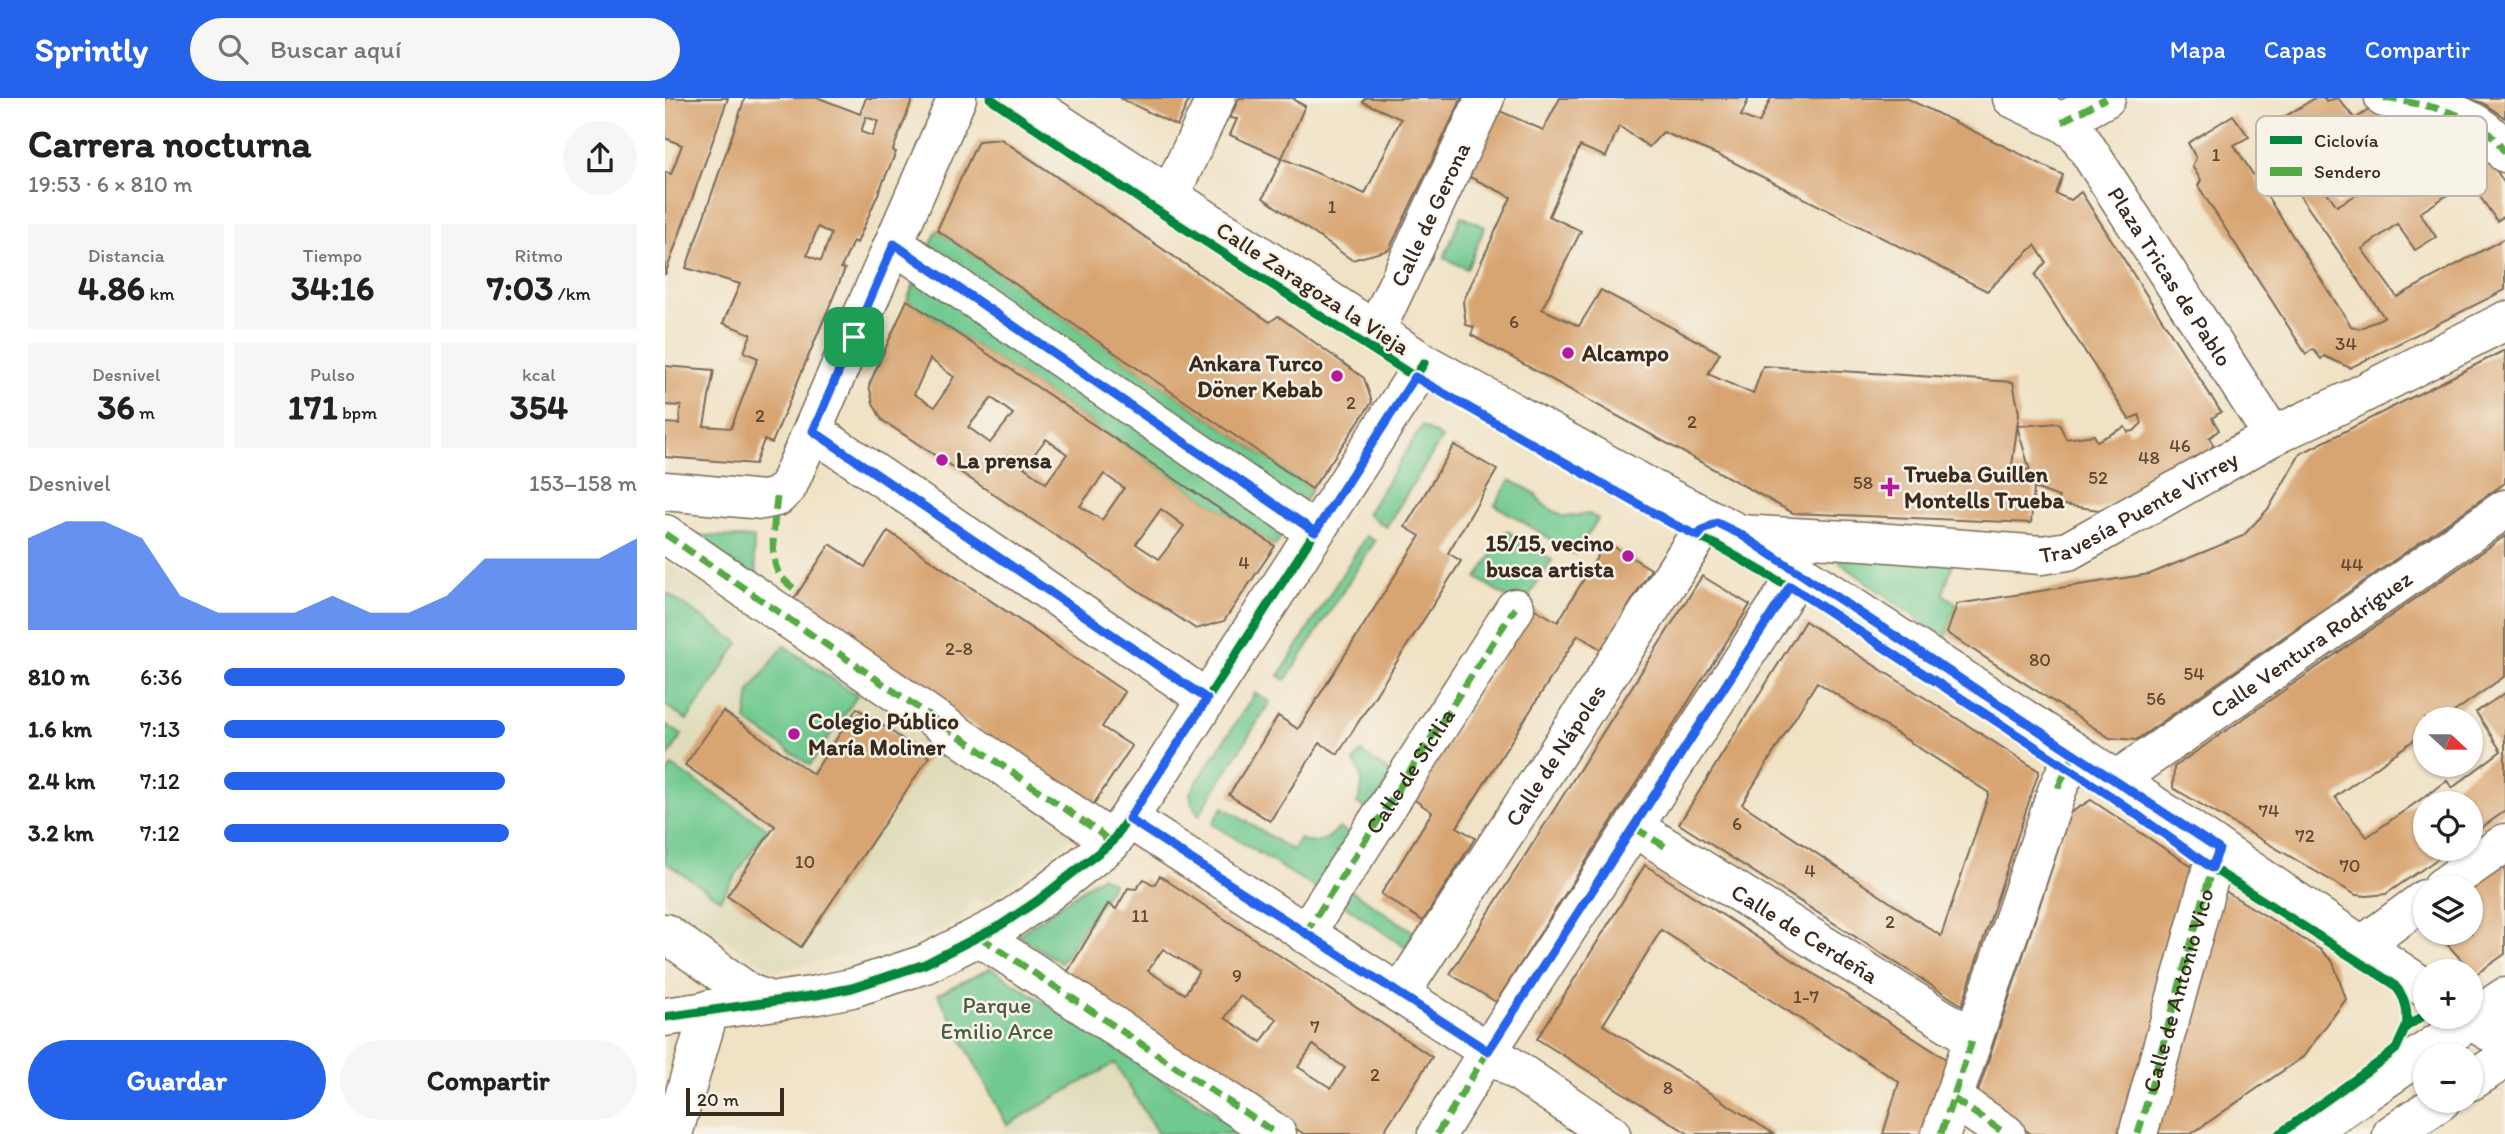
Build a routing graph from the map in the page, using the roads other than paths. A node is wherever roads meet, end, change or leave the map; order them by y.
1 (957, 98) edge
2 (1021, 98) edge
3 (1216, 98) edge
4 (1485, 98) edge
5 (2012, 98) edge
6 (2106, 98) edge
7 (2384, 98) edge
8 (2462, 116) edge
9 (2062, 122) junction
10 (2487, 130) edge
11 (2505, 153) edge
12 (1169, 197) junction
13 (894, 244) junction
14 (2505, 321) edge
15 (1375, 332) junction
16 (1424, 363) junction
17 (813, 431) junction
18 (2273, 436) junction
19 (665, 491) edge
20 (2505, 509) edge
21 (1729, 528) junction
22 (1315, 532) junction
23 (665, 534) edge
24 (1800, 571) junction
25 (1515, 608) dead end
26 (1207, 699) junction
27 (2075, 752) junction
28 (2116, 780) junction
29 (1635, 828) junction
30 (1120, 831) junction
31 (2505, 843) edge
32 (2219, 849) junction
33 (2459, 875) edge
34 (2413, 908) edge
35 (1305, 934) junction
36 (980, 937) junction
37 (677, 941) edge
38 (2364, 944) junction
39 (2413, 979) edge
40 (1400, 994) junction
41 (2505, 997) edge
42 (770, 1001) junction
43 (709, 1009) junction
44 (2483, 1009) edge
45 (666, 1017) edge
46 (2483, 1027) edge
47 (2453, 1029) edge
48 (1973, 1038) junction
49 (2505, 1041) edge
50 (1488, 1051) junction
51 (2505, 1059) edge
52 (2483, 1073) edge
53 (2423, 1113) edge
54 (1947, 1116) edge
55 (673, 1134) edge
56 (1277, 1134) edge
57 (1437, 1134) edge
58 (1611, 1134) edge
59 (2006, 1134) edge
60 (2138, 1134) edge
61 (2305, 1134) edge
62 (2392, 1134) edge

1 - 13 street
2 - 12 street, Calle Zaragoza la Vieja
3 - 12 street
4 - 15 street, Calle de Gerona
5 - 9 street
6 - 9 street
7 - 8 street
9 - 18 street, Plaza Tricas de Pablo
10 - 11 street
12 - 15 street, Calle Zaragoza la Vieja
13 - 17 street
13 - 22 street
14 - 18 street, Travesía Puente Virrey
15 - 16 street, Calle Zaragoza la Vieja
16 - 21 street, Calle Zaragoza la Vieja
16 - 22 street
17 - 19 street
17 - 26 street
18 - 21 street, Travesía Puente Virrey
20 - 28 street, Calle Ventura Rodríguez
21 - 24 street, Calle Zaragoza la Vieja
21 - 40 street, Calle de Nápoles
22 - 26 street
23 - 30 street
24 - 27 street, Calle Zaragoza la Vieja
24 - 29 street
25 - 35 street, Calle de Sicilia
26 - 30 street
27 - 28 street, Calle Zaragoza la Vieja
27 - 48 street
28 - 32 street, Calle Zaragoza la Vieja
29 - 48 street, Calle de Cerdeña
29 - 50 street
30 - 35 street
30 - 36 street
31 - 33 street
32 - 38 street, Calle Zaragoza la Vieja
32 - 60 street, Calle de Antonio Vico
34 - 38 street
35 - 40 street
36 - 42 street
36 - 56 street
37 - 42 street
37 - 45 street
38 - 39 street, Calle Zaragoza la Vieja
40 - 50 street
41 - 44 street
42 - 43 street
43 - 45 street
43 - 55 street
46 - 49 street
47 - 61 street
48 - 54 street
50 - 57 street
50 - 58 street
51 - 52 street
53 - 62 street
54 - 59 street

